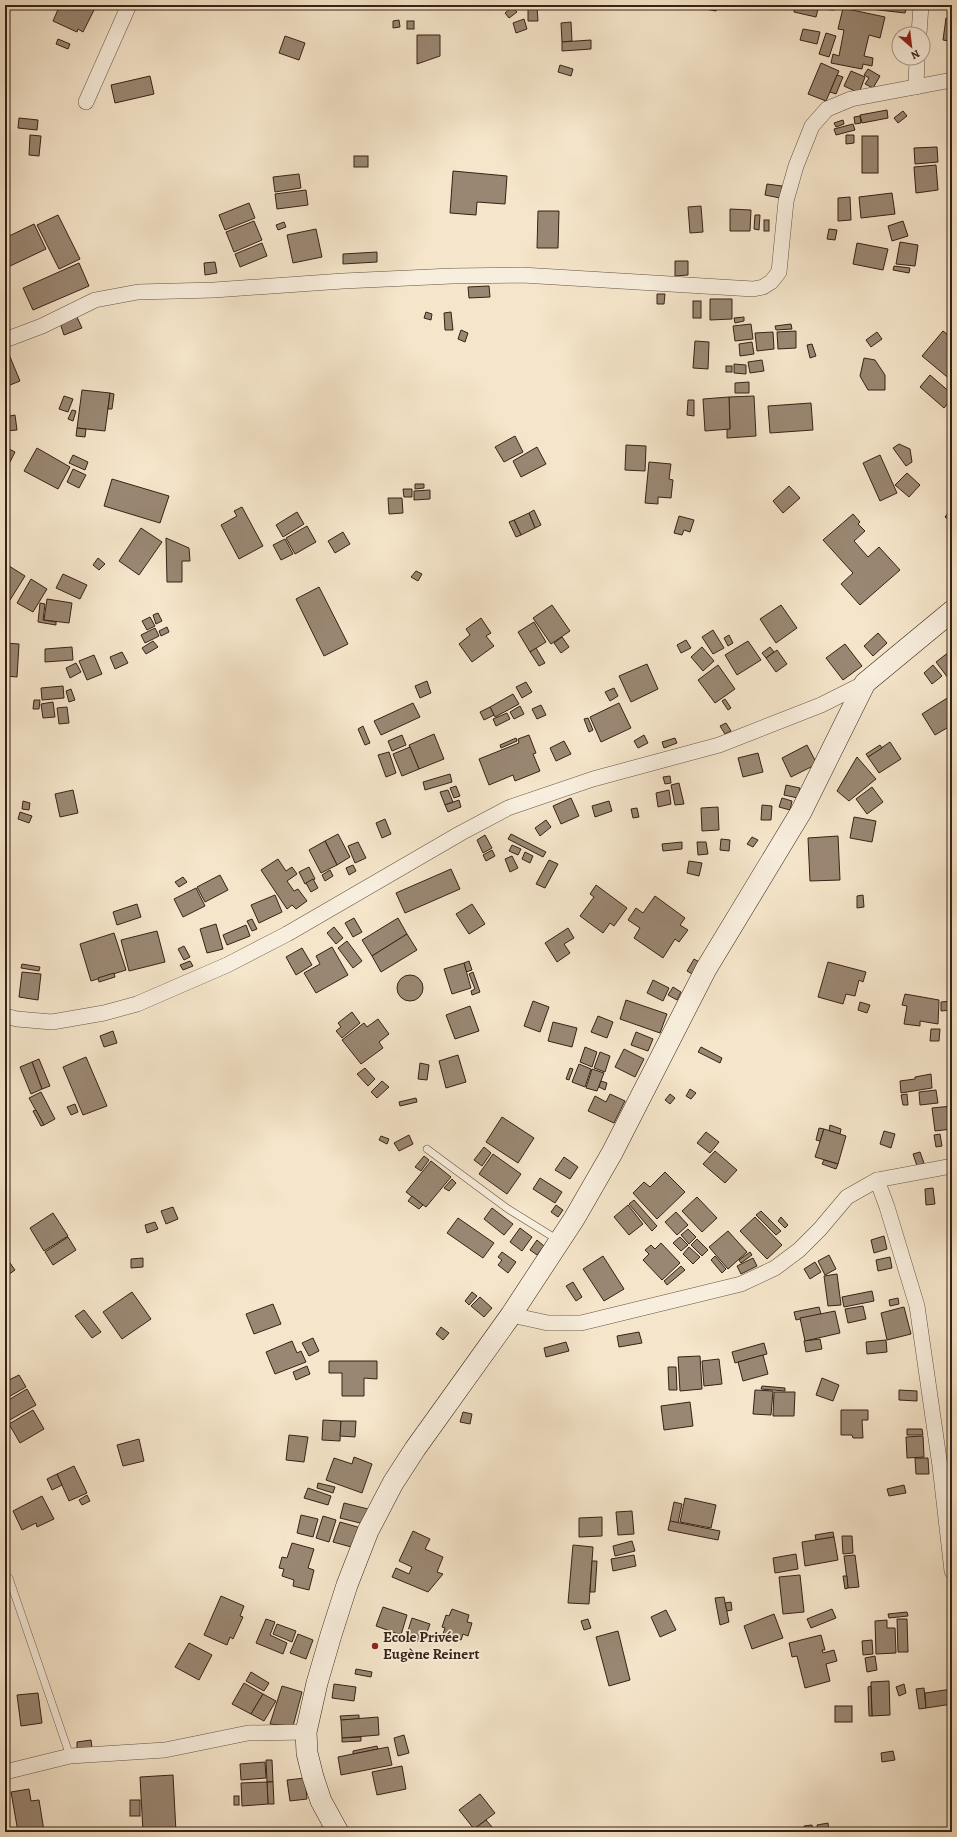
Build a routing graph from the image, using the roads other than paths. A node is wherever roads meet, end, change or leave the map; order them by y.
1 (129, 5) edge
2 (921, 5) edge
3 (920, 26) edge
4 (917, 66) edge
5 (952, 80) edge
6 (916, 87) junction
7 (86, 102) dead end
8 (5, 340) edge
9 (952, 611) edge
10 (865, 683) junction
11 (5, 1016) edge
12 (427, 1149) dead end
13 (952, 1166) edge
14 (877, 1180) junction
15 (559, 1241) junction
16 (511, 1315) junction
17 (946, 1464) edge
18 (952, 1571) edge
19 (9, 1578) dead end
20 (306, 1732) junction
21 (70, 1756) junction
22 (5, 1772) edge
23 (338, 1832) edge

1 - 7 street
2 - 3 street
4 - 6 street
5 - 6 street
6 - 8 street
9 - 10 street
10 - 11 street
10 - 15 street
12 - 15 lane
13 - 14 street
14 - 16 street
14 - 17 street
15 - 16 street
16 - 20 street
17 - 18 street
19 - 21 lane
20 - 21 street
20 - 23 street
21 - 22 street

